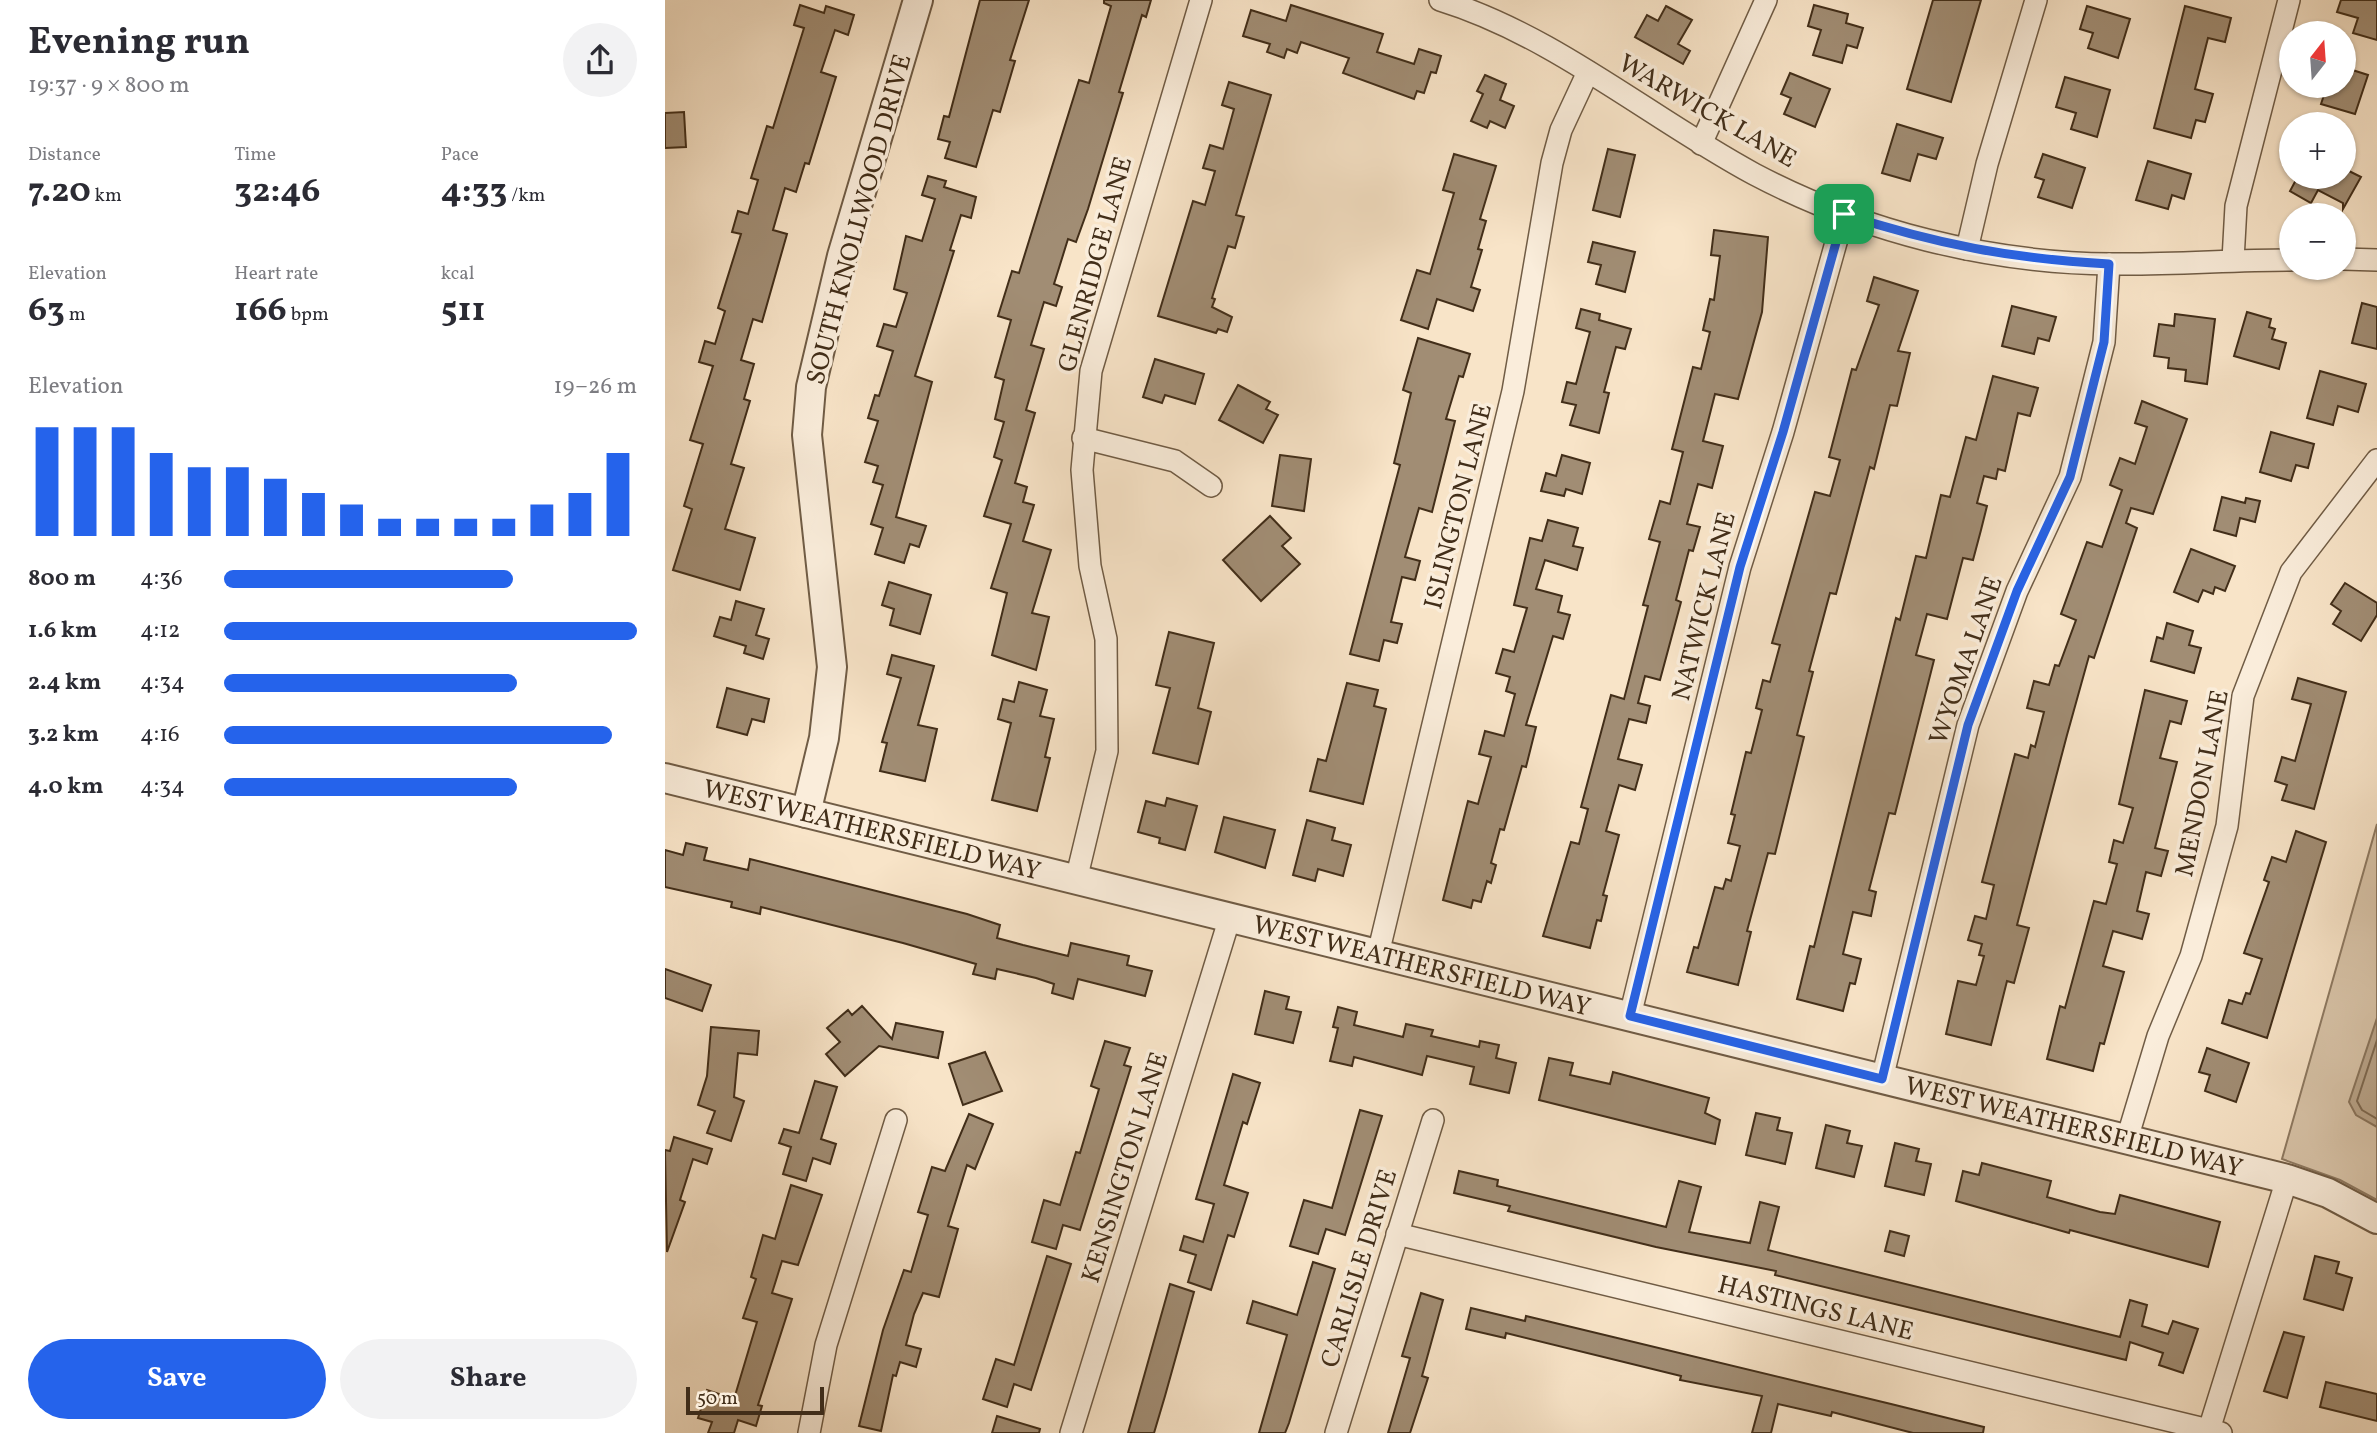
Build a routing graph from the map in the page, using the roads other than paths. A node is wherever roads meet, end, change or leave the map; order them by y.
1 (918, 0) edge
2 (1201, 0) edge
3 (1440, 0) edge
4 (1766, 0) edge
5 (2036, 0) edge
6 (2289, 0) edge
7 (1476, 5) edge
8 (1588, 72) junction
9 (1701, 144) junction
10 (1844, 214) junction
11 (1967, 249) junction
12 (2356, 259) edge
13 (2234, 260) junction
14 (2279, 260) edge
15 (2377, 260) edge
16 (2109, 264) junction
17 (1083, 438) junction
18 (2377, 460) edge
19 (1211, 486) dead end
20 (665, 778) edge
21 (806, 813) junction
22 (1076, 880) junction
23 (1230, 918) junction
24 (1378, 954) junction
25 (1630, 1016) junction
26 (1882, 1079) junction
27 (896, 1120) dead end
28 (1433, 1120) dead end
29 (2127, 1139) junction
30 (2287, 1179) junction
31 (2377, 1219) edge
32 (1397, 1234) junction
33 (2212, 1432) edge
34 (809, 1433) edge
35 (1071, 1433) edge
36 (1336, 1433) edge

1 - 21 street, SOUTH KNOLLWOOD DRIVE
2 - 17 street, GLENRIDGE LANE
3 - 7 street, WARWICK LANE
4 - 9 street
5 - 11 street
6 - 13 street
7 - 8 street, WARWICK LANE
8 - 9 street, WARWICK LANE
8 - 24 street, ISLINGTON LANE
9 - 10 street, WARWICK LANE
10 - 11 street, WARWICK LANE
10 - 25 street, NATWICK LANE
11 - 16 street, WARWICK LANE
12 - 15 street
13 - 14 street, WARWICK LANE
13 - 16 street, WARWICK LANE
16 - 26 street, WYOMA LANE
17 - 19 street
17 - 22 street, GLENRIDGE LANE
18 - 29 street, MENDON LANE
20 - 21 street, WEST WEATHERSFIELD WAY
21 - 22 street, WEST WEATHERSFIELD WAY
22 - 23 street, WEST WEATHERSFIELD WAY
23 - 24 street, WEST WEATHERSFIELD WAY
23 - 35 street, KENSINGTON LANE
24 - 25 street, WEST WEATHERSFIELD WAY
25 - 26 street, WEST WEATHERSFIELD WAY
26 - 29 street, WEST WEATHERSFIELD WAY
27 - 34 street
28 - 32 street, CARLISLE DRIVE
29 - 30 street, WEST WEATHERSFIELD WAY
30 - 31 street, WEST WEATHERSFIELD WAY
30 - 33 street
32 - 33 street, HASTINGS LANE
32 - 36 street, CARLISLE DRIVE

